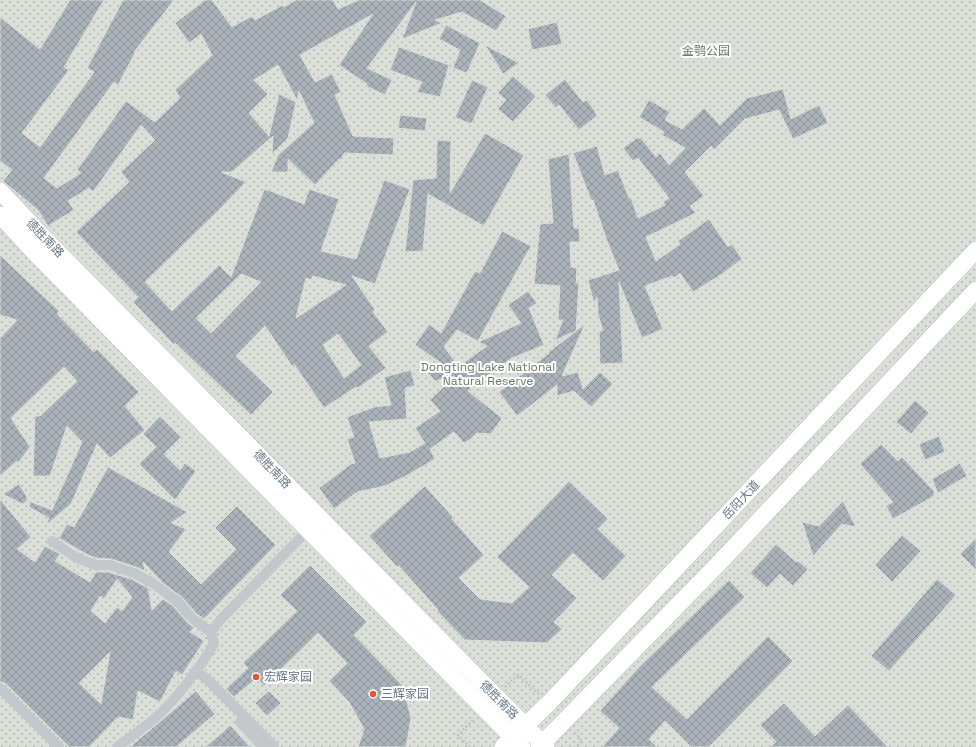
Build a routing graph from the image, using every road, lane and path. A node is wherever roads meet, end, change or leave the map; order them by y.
1 (0, 191) edge
2 (0, 215) edge
3 (976, 250) edge
4 (976, 290) edge
5 (308, 530) junction
6 (52, 541) dead end
7 (211, 632) junction
8 (196, 672) junction
9 (0, 688) edge
10 (516, 740) edge
11 (582, 741) dead end
12 (542, 746) edge
13 (59, 747) edge
14 (117, 747) edge
15 (262, 747) edge
16 (274, 747) edge
17 (575, 747) edge

1 - 10 main road, 德胜南路
2 - 5 main road, 德胜南路
3 - 10 main road, 岳阳大道
4 - 12 main road
5 - 7 street
5 - 10 main road, 德胜南路
6 - 7 street
7 - 8 street
8 - 14 street
8 - 15 street
8 - 16 street
9 - 13 street
10 - 12 main road, 德胜南路
11 - 17 path

